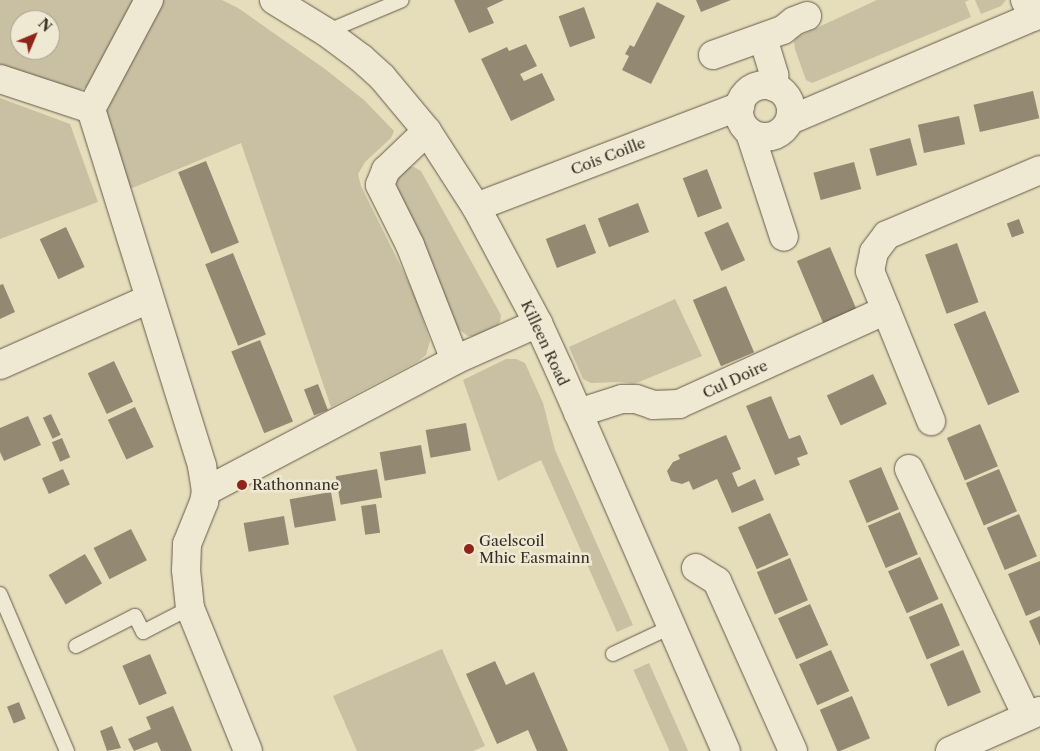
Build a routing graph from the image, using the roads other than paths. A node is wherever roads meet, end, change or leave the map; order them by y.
1 (149, 0) edge
2 (274, 0) edge
3 (402, 0) edge
4 (808, 16) dead end
5 (1033, 17) edge
6 (326, 32) junction
7 (763, 38) junction
8 (713, 55) dead end
9 (0, 79) edge
10 (774, 87) junction
11 (740, 106) junction
12 (91, 109) junction
13 (790, 120) junction
14 (428, 132) junction
15 (750, 133) junction
16 (1040, 170) edge
17 (476, 207) junction
18 (784, 237) dead end
19 (149, 299) junction
20 (886, 310) junction
21 (538, 323) junction
22 (455, 360) junction
23 (0, 365) edge
24 (578, 414) junction
25 (931, 421) dead end
26 (909, 469) dead end
27 (206, 491) junction
28 (696, 568) dead end
29 (0, 594) edge
30 (190, 608) junction
31 (671, 627) junction
32 (76, 646) dead end
33 (613, 654) dead end
34 (1034, 713) edge
35 (66, 751) edge
36 (248, 751) edge
37 (726, 751) edge
38 (793, 751) edge
39 (950, 751) edge

1 - 12 street
2 - 6 street, Killeen Road
3 - 6 lane
4 - 7 street
5 - 13 street
6 - 14 street, Killeen Road
7 - 8 street
7 - 10 street
9 - 12 street
10 - 11 street
10 - 13 street
11 - 15 street
11 - 17 street, Cois Coille
12 - 19 street
13 - 15 street
14 - 17 street, Killeen Road
14 - 22 street
15 - 18 street
16 - 20 street
17 - 21 street, Killeen Road
19 - 23 street
19 - 27 street
20 - 24 street, Cul Doire
20 - 25 street
21 - 22 street
21 - 24 street, Killeen Road
22 - 27 street
24 - 31 street, Killeen Road
26 - 34 street
27 - 30 street
28 - 38 street
29 - 35 lane
30 - 32 lane
30 - 36 street
31 - 33 lane
31 - 37 street, Killeen Road
34 - 39 street

